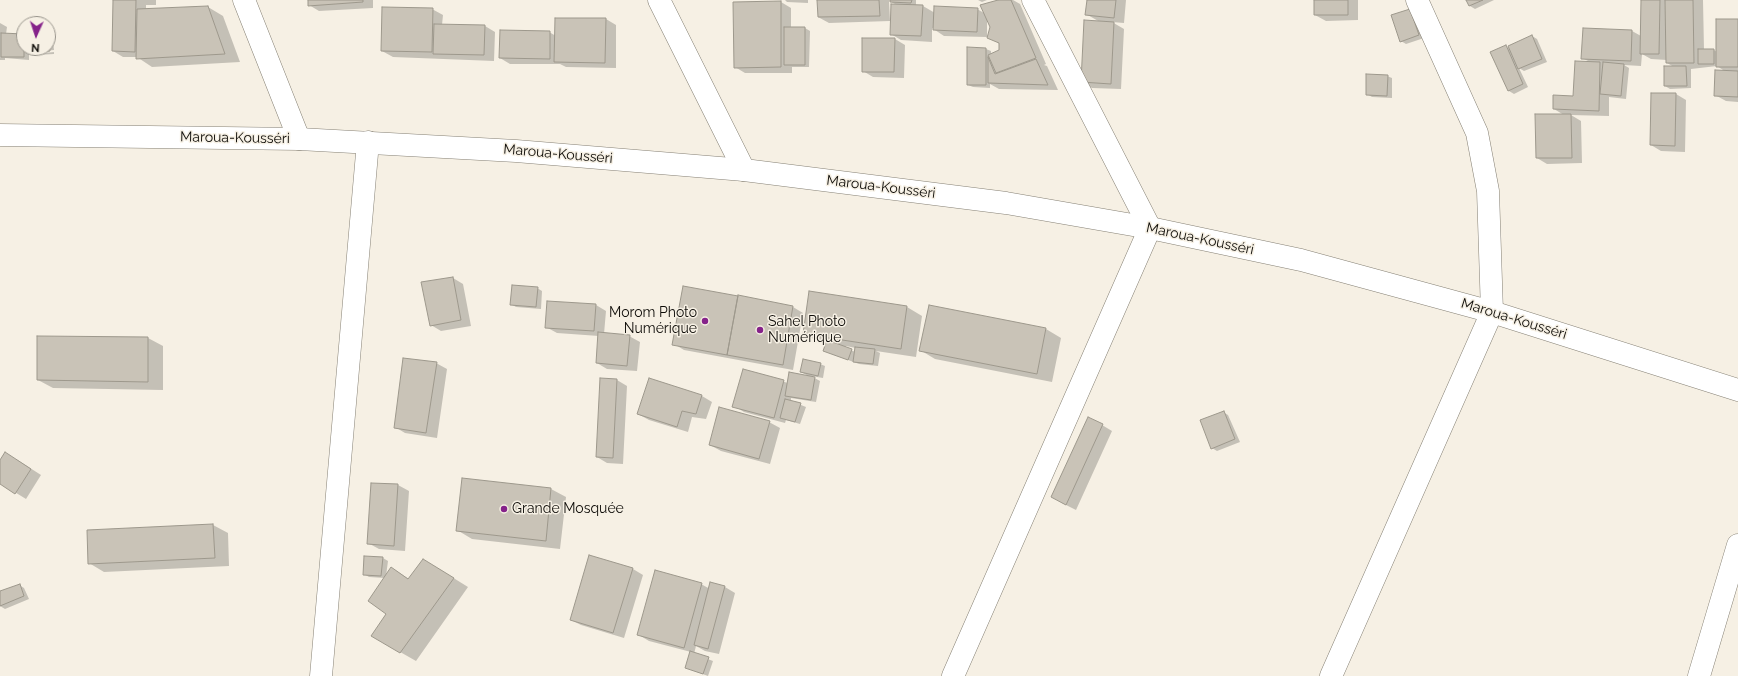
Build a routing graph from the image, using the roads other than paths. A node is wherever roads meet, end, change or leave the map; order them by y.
1 (244, 0) edge
2 (659, 0) edge
3 (1033, 0) edge
4 (1417, 0) edge
5 (0, 135) edge
6 (299, 139) junction
7 (368, 142) junction
8 (744, 170) junction
9 (1150, 228) junction
10 (1492, 312) junction
11 (1738, 390) edge
12 (1738, 545) edge
13 (321, 676) edge
14 (953, 676) edge
15 (1331, 676) edge
16 (1699, 676) edge

1 - 6 main road
2 - 8 main road
3 - 9 main road
4 - 10 main road
5 - 6 main road, Maroua-Kousséri
6 - 7 main road, Maroua-Kousséri
7 - 8 main road, Maroua-Kousséri
7 - 13 main road
8 - 9 main road, Maroua-Kousséri
9 - 10 main road, Maroua-Kousséri
9 - 14 main road
10 - 11 main road, Maroua-Kousséri
10 - 15 main road
12 - 16 main road

